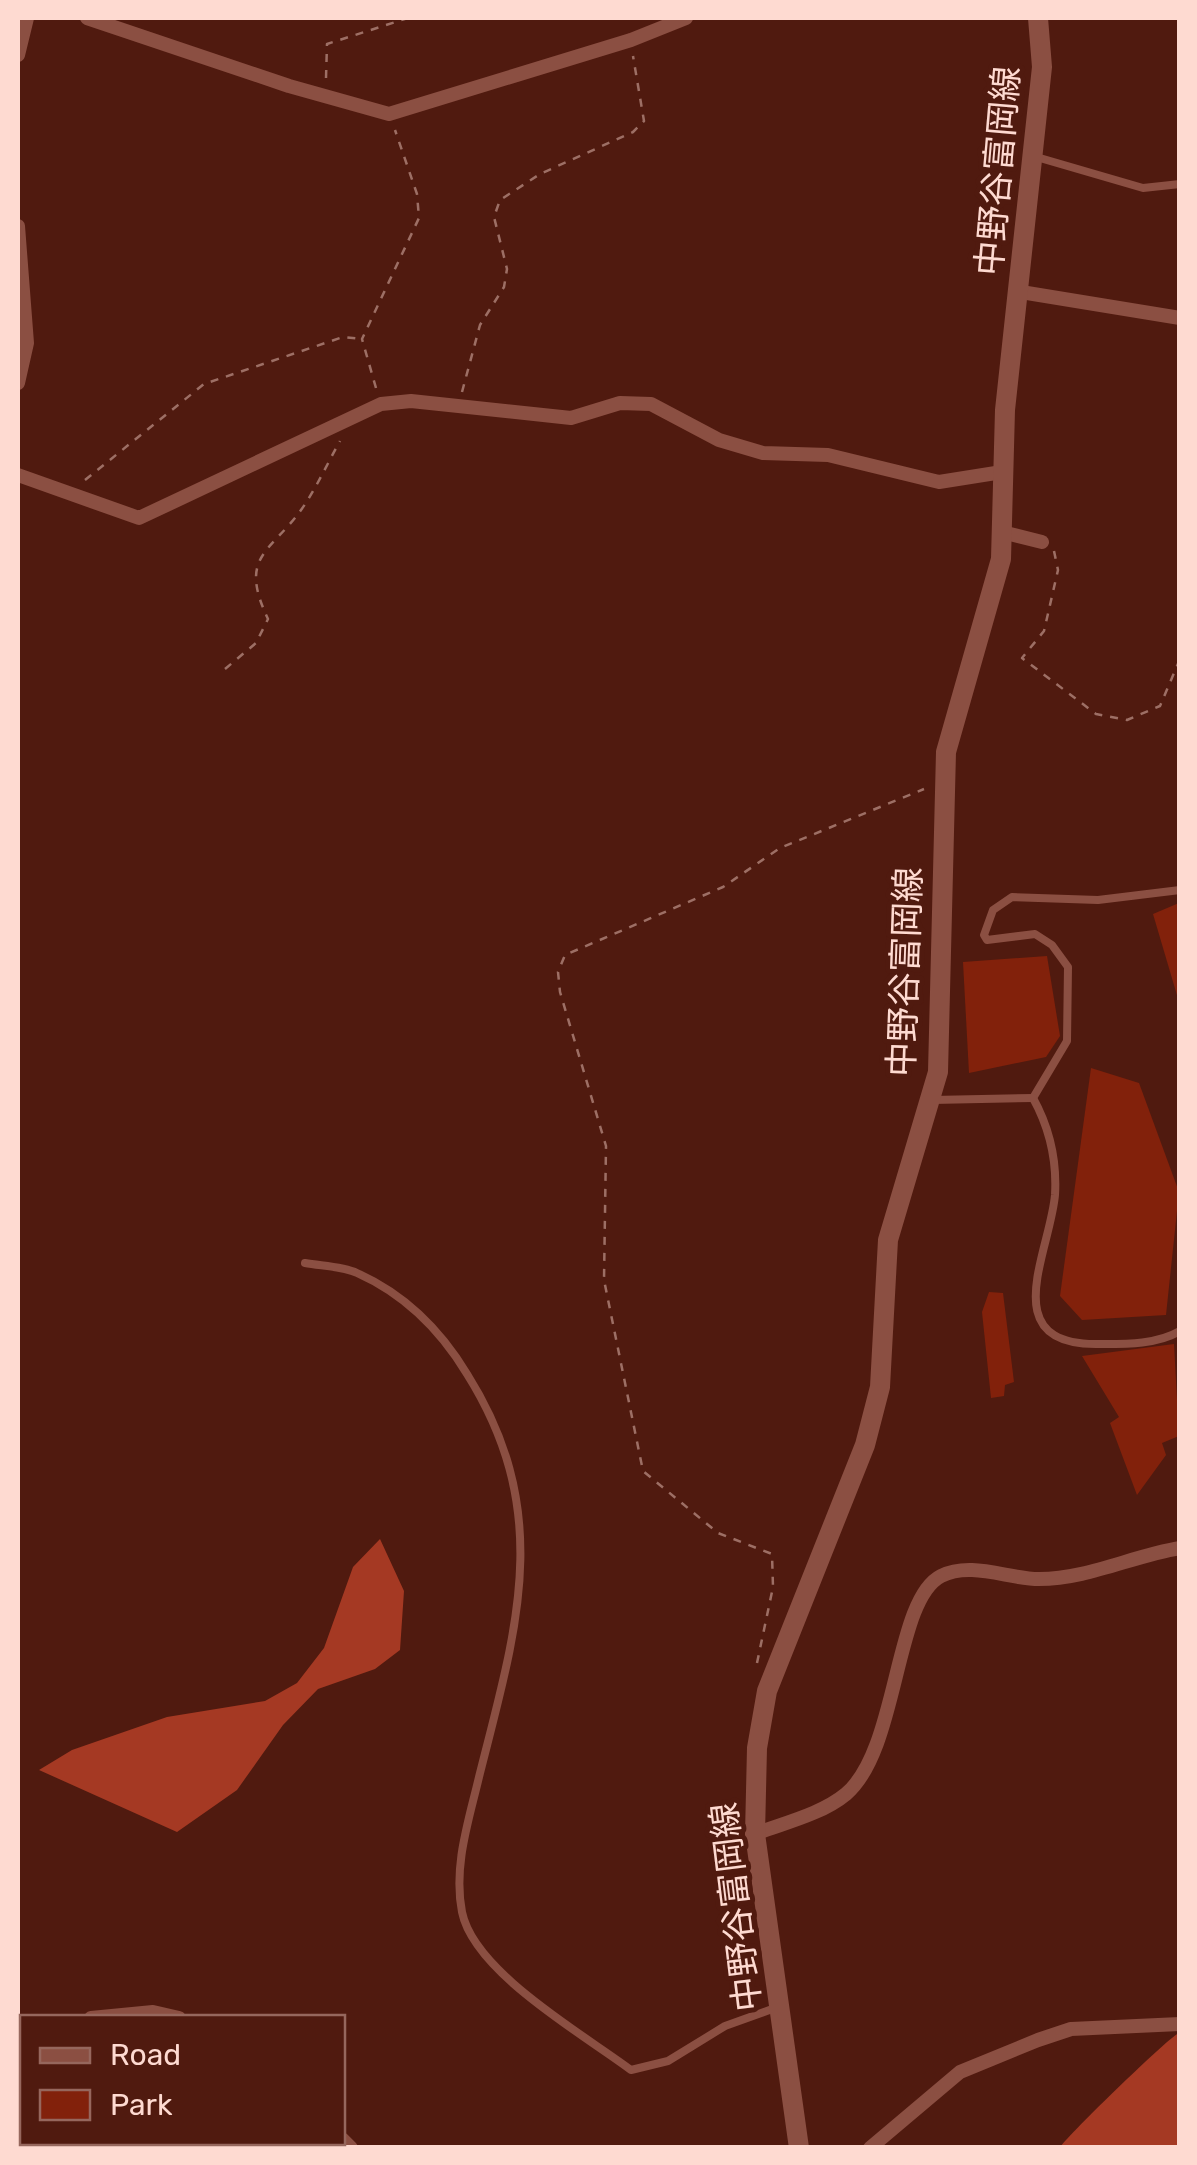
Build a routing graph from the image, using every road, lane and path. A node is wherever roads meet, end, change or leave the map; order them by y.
1 (27, 18) edge
2 (87, 18) edge
3 (408, 18) edge
4 (686, 18) edge
5 (1038, 18) edge
6 (630, 40) junction
7 (18, 56) edge
8 (325, 96) junction
9 (389, 114) junction
10 (1033, 156) junction
11 (1180, 184) edge
12 (18, 226) edge
13 (1021, 292) junction
14 (1180, 318) edge
15 (362, 339) junction
16 (18, 383) edge
17 (381, 404) junction
18 (459, 406) junction
19 (344, 423) junction
20 (1002, 472) junction
21 (18, 476) edge
22 (68, 495) junction
23 (1002, 532) junction
24 (1042, 542) joint
25 (1180, 659) edge
26 (225, 669) dead end
27 (944, 781) junction
28 (1180, 890) edge
29 (1032, 1098) junction
30 (932, 1100) junction
31 (305, 1263) dead end
32 (1180, 1330) edge
33 (1180, 1548) edge
34 (768, 1691) junction
35 (756, 1834) junction
36 (779, 2006) junction
37 (122, 2015) edge
38 (166, 2015) edge
39 (1180, 2024) edge
40 (799, 2148) edge
41 (870, 2148) edge

1 - 7 street
2 - 8 street
3 - 8 path
4 - 6 street
5 - 10 main road, 中野谷富岡線
6 - 9 street
6 - 18 path
8 - 9 street
9 - 15 path
10 - 11 lane
10 - 13 main road, 中野谷富岡線
12 - 16 street
13 - 14 street
13 - 20 main road, 中野谷富岡線
15 - 17 path
15 - 22 path
17 - 18 street
17 - 19 street
18 - 20 street
19 - 22 street
19 - 26 path
20 - 23 main road, 中野谷富岡線
21 - 22 street
23 - 24 street
23 - 27 main road, 中野谷富岡線
24 - 25 path
27 - 30 main road, 中野谷富岡線
27 - 34 path
28 - 29 lane
29 - 30 lane
29 - 32 lane
30 - 34 main road, 中野谷富岡線
31 - 36 lane
33 - 35 street
34 - 35 main road, 中野谷富岡線
35 - 36 main road, 中野谷富岡線
36 - 40 main road, 中野谷富岡線
37 - 38 street
39 - 41 street

